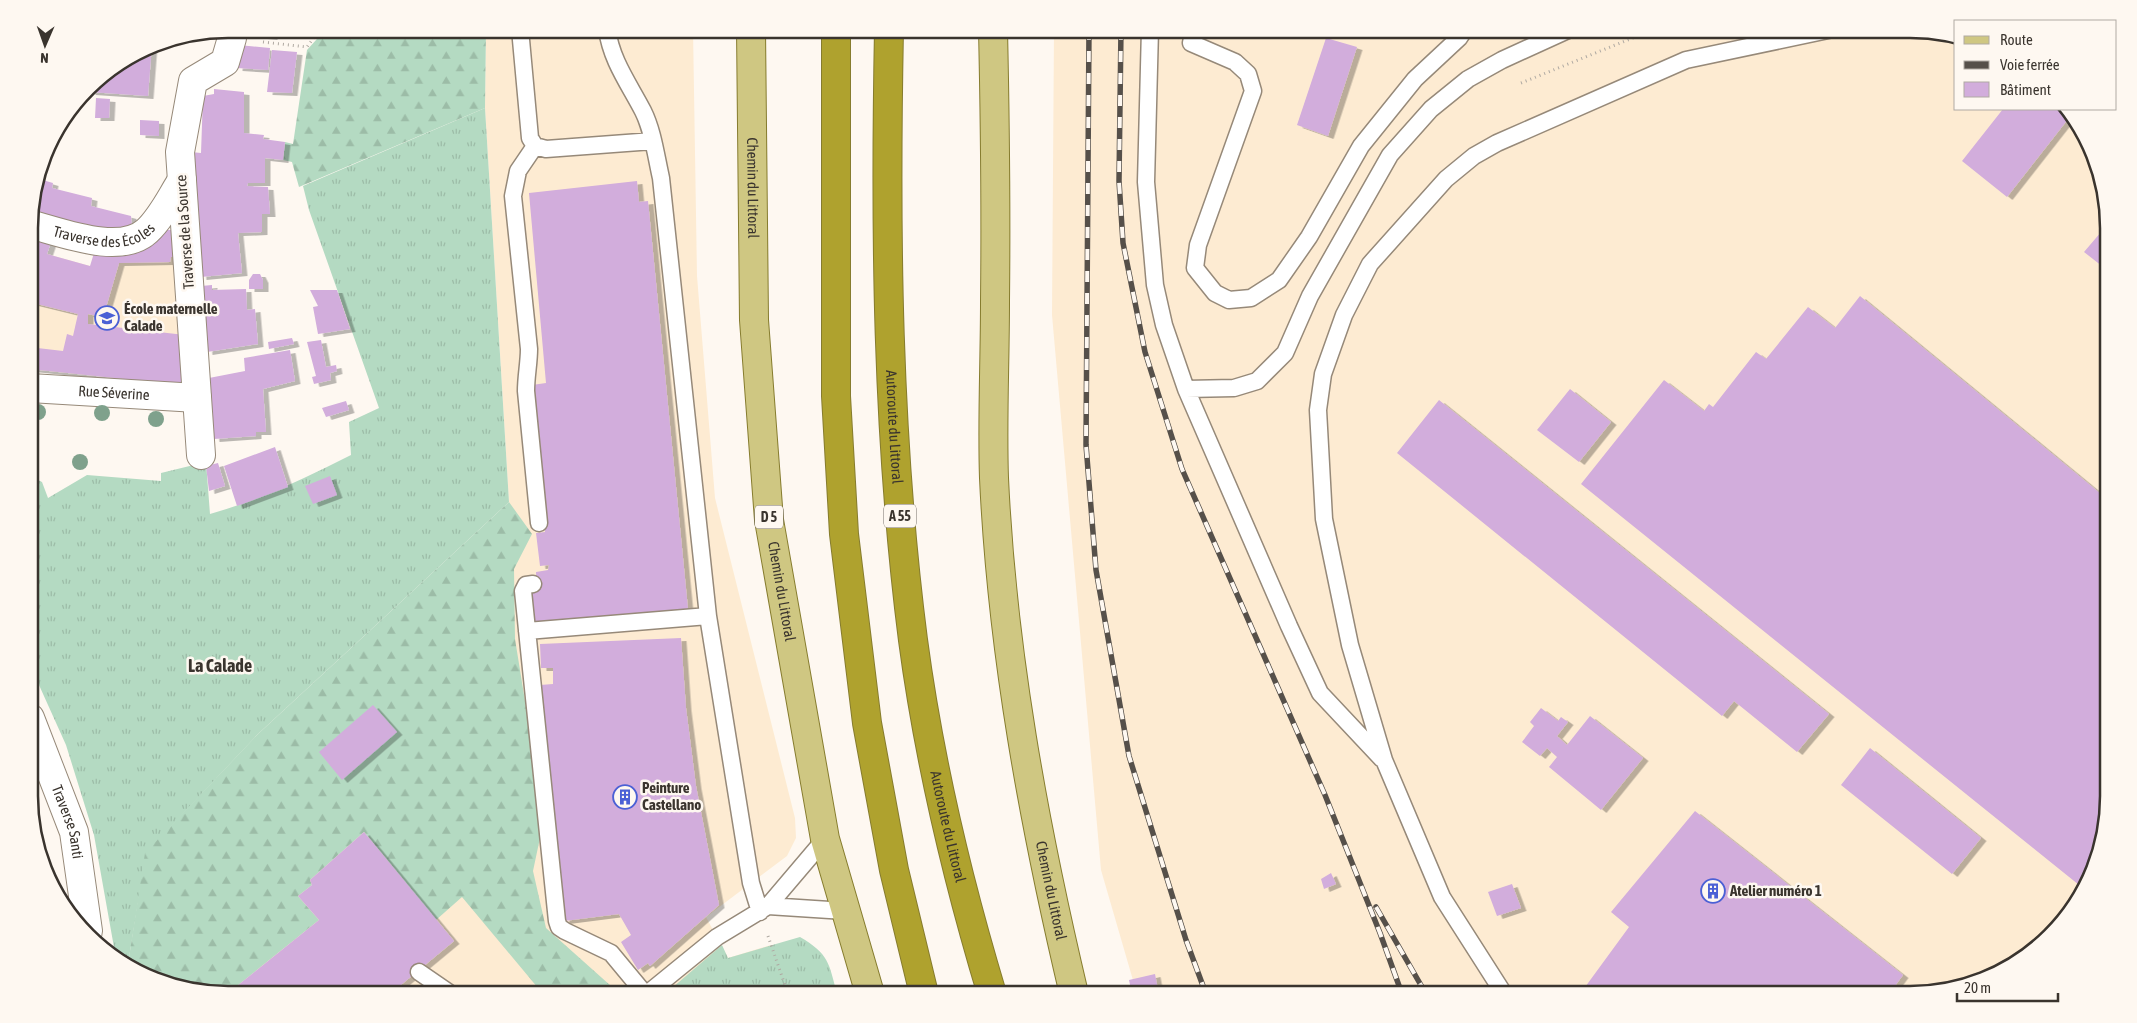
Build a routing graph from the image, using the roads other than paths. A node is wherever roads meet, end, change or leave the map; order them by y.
1 (230, 38) edge
2 (521, 38) edge
3 (609, 38) edge
4 (751, 38) edge
5 (836, 38) edge
6 (889, 38) edge
7 (994, 38) edge
8 (1150, 38) edge
9 (1192, 38) edge
10 (1459, 38) edge
11 (1550, 38) edge
12 (1790, 38) edge
13 (653, 141) junction
14 (535, 146) junction
15 (182, 180) junction
16 (38, 226) edge
17 (38, 388) edge
18 (1186, 389) junction
19 (197, 398) junction
20 (201, 455) dead end
21 (539, 523) dead end
22 (533, 584) dead end
23 (708, 616) junction
24 (527, 631) junction
25 (38, 739) edge
26 (1384, 760) junction
27 (825, 839) junction
28 (764, 909) junction
29 (845, 910) junction
30 (87, 923) edge
31 (419, 972) dead end
32 (440, 986) edge
33 (639, 986) edge
34 (656, 986) edge
35 (868, 986) edge
36 (922, 986) edge
37 (990, 986) edge
38 (1072, 986) edge
39 (1499, 986) edge

1 - 15 street, Traverse de la Source
2 - 14 lane
3 - 13 lane
4 - 27 main road, Chemin du Littoral / D 5
5 - 36 highway
6 - 37 highway, Autoroute du Littoral / A 55
7 - 38 main road, Chemin du Littoral
8 - 18 lane
9 - 10 lane
11 - 18 lane
12 - 26 lane
13 - 14 lane
13 - 23 lane
14 - 21 lane
15 - 16 street, Traverse des Écoles
15 - 19 street, Traverse de la Source
17 - 19 street, Rue Séverine
18 - 26 lane
19 - 20 street, Traverse de la Source
22 - 24 lane
23 - 24 lane
23 - 28 lane
24 - 33 lane
25 - 30 street, Traverse Santi
26 - 39 lane
27 - 28 lane
27 - 29 main road, Chemin du Littoral / D 5
28 - 29 lane
28 - 34 lane
29 - 35 main road, Chemin du Littoral / D 5
31 - 32 lane

